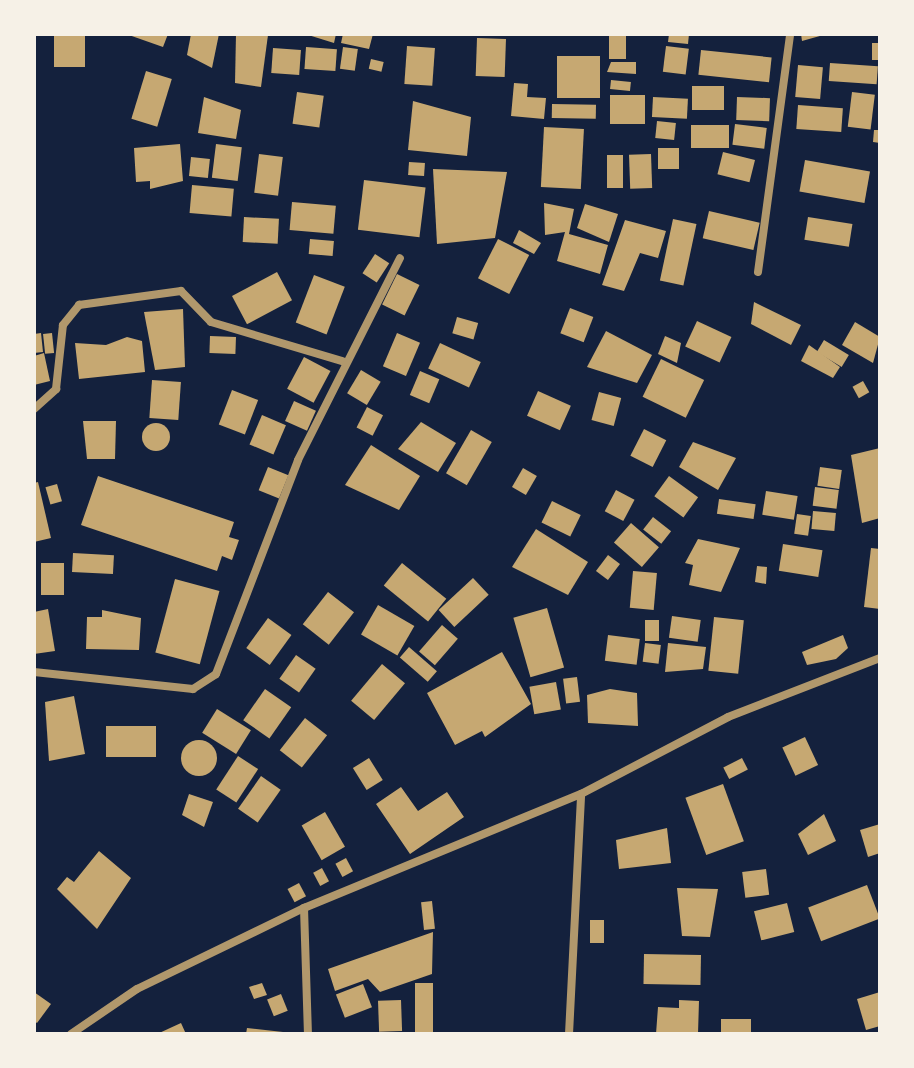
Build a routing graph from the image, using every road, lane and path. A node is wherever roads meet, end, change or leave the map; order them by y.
1 (790, 34) edge
2 (400, 258) dead end
3 (758, 272) dead end
4 (342, 361) junction
5 (34, 409) edge
6 (880, 658) edge
7 (34, 672) edge
8 (581, 794) junction
9 (304, 908) junction
10 (71, 1034) edge
11 (308, 1034) edge
12 (569, 1034) edge

1 - 3 street
2 - 4 street
4 - 5 street
4 - 7 street
6 - 8 street
8 - 9 street
8 - 12 street
9 - 10 street
9 - 11 street

